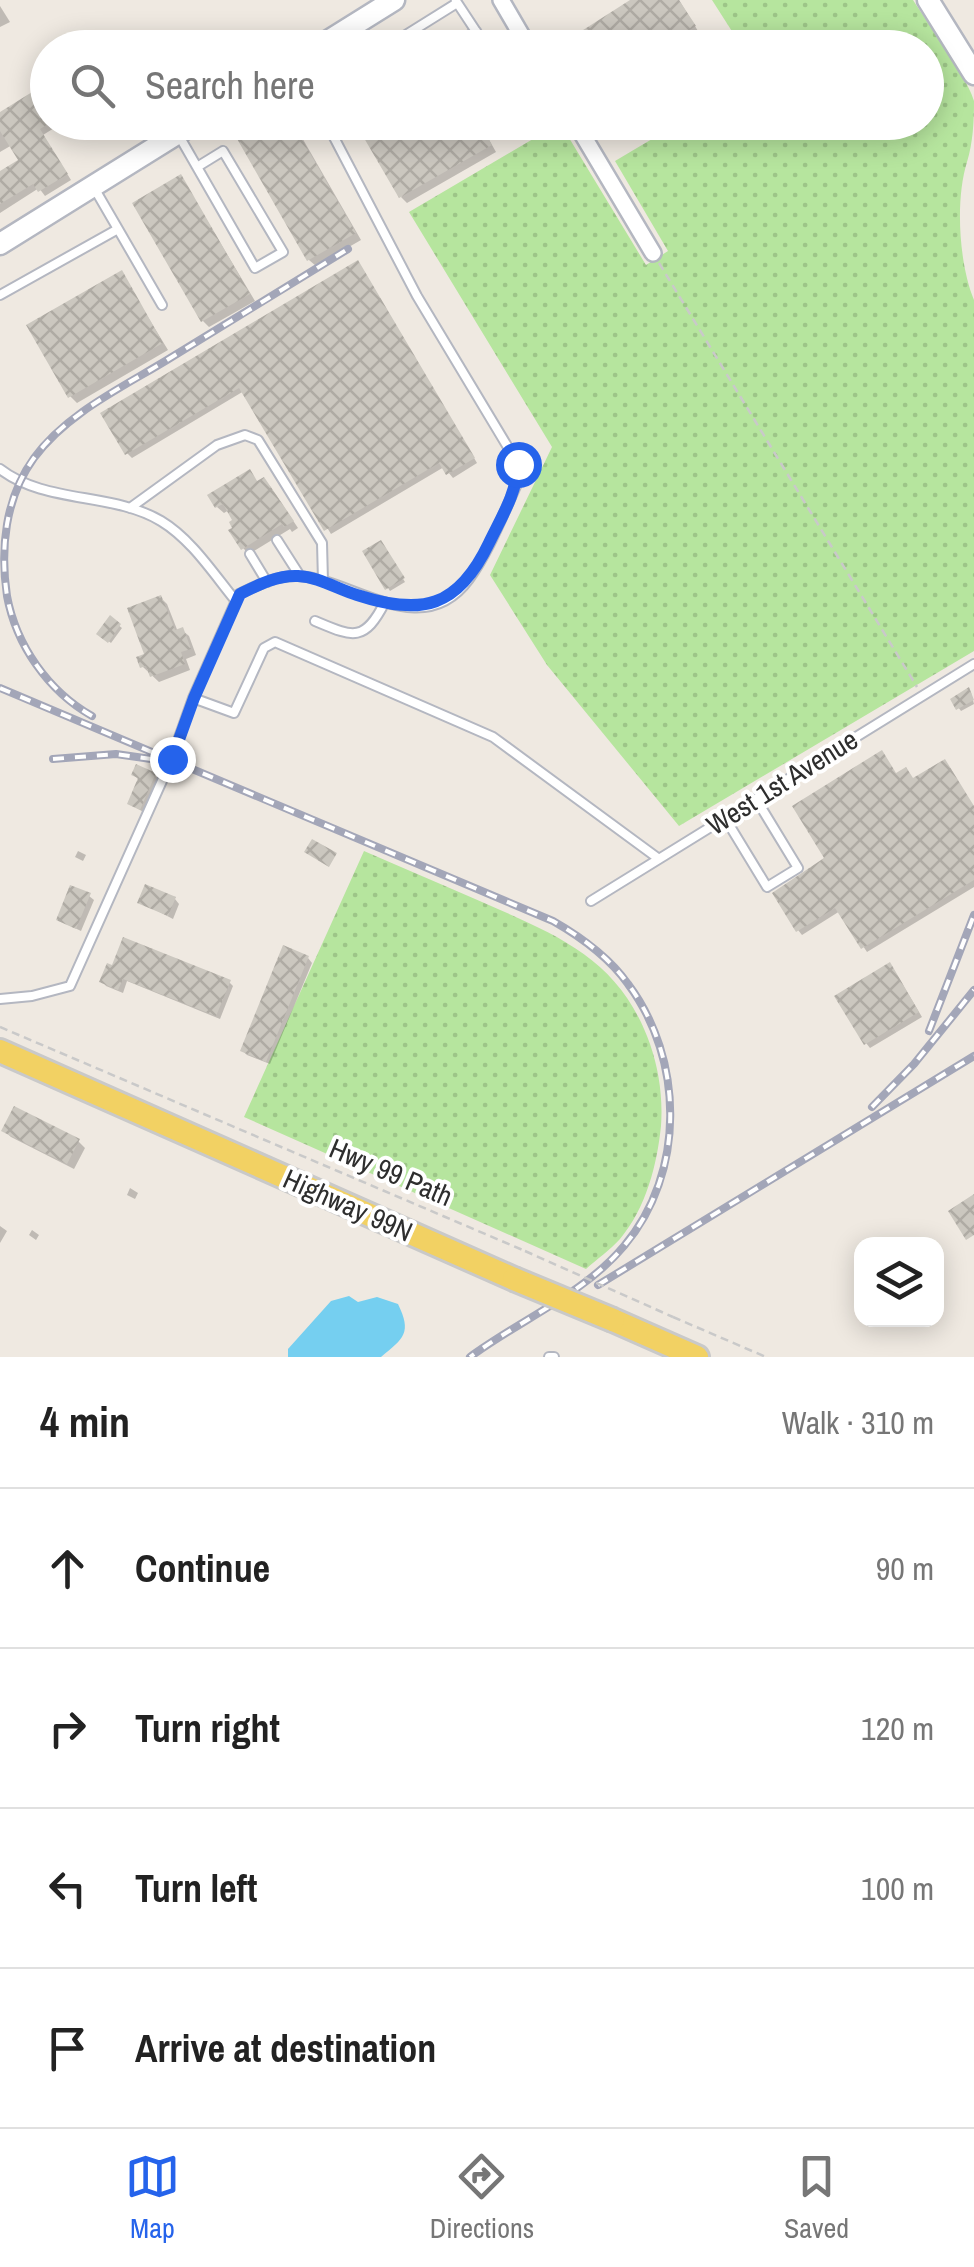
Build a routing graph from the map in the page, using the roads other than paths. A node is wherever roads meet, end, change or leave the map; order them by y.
1 (394, 0) edge
2 (501, 0) edge
3 (928, 0) edge
4 (456, 1) edge
5 (346, 30) edge
6 (412, 30) edge
7 (475, 30) edge
8 (518, 30) edge
9 (974, 74) edge
10 (168, 140) edge
11 (181, 140) edge
12 (335, 140) edge
13 (586, 140) edge
14 (196, 167) junction
15 (93, 186) junction
16 (118, 228) junction
17 (0, 244) edge
18 (654, 253) road end
19 (0, 296) edge
20 (162, 305) dead end
21 (0, 470) edge
22 (130, 508) junction
23 (277, 540) dead end
24 (250, 554) dead end
25 (300, 576) junction
26 (323, 581) junction
27 (267, 582) junction
28 (235, 600) junction
29 (385, 602) junction
30 (315, 621) dead end
31 (974, 664) edge
32 (194, 698) junction
33 (756, 798) junction
34 (725, 818) junction
35 (658, 859) junction
36 (591, 901) dead end
37 (0, 999) edge
38 (0, 1051) edge
39 (697, 1357) edge

1 - 5 street
2 - 8 street
3 - 9 street
4 - 6 lane
4 - 7 lane
10 - 15 street
11 - 14 lane
12 - 29 lane
13 - 18 street
14 - 14 lane
15 - 16 lane
15 - 17 street
16 - 19 lane
16 - 20 lane
21 - 22 lane
22 - 26 lane
22 - 28 lane
23 - 25 lane
24 - 27 lane
25 - 26 lane
25 - 27 lane
26 - 29 lane
27 - 28 lane
28 - 32 lane
29 - 30 lane
31 - 33 lane, West 1st Avenue
32 - 35 lane
32 - 37 lane
33 - 34 lane, West 1st Avenue
33 - 34 lane
34 - 35 lane, West 1st Avenue
35 - 36 lane, West 1st Avenue
38 - 39 main road, Highway 99N, bridge

